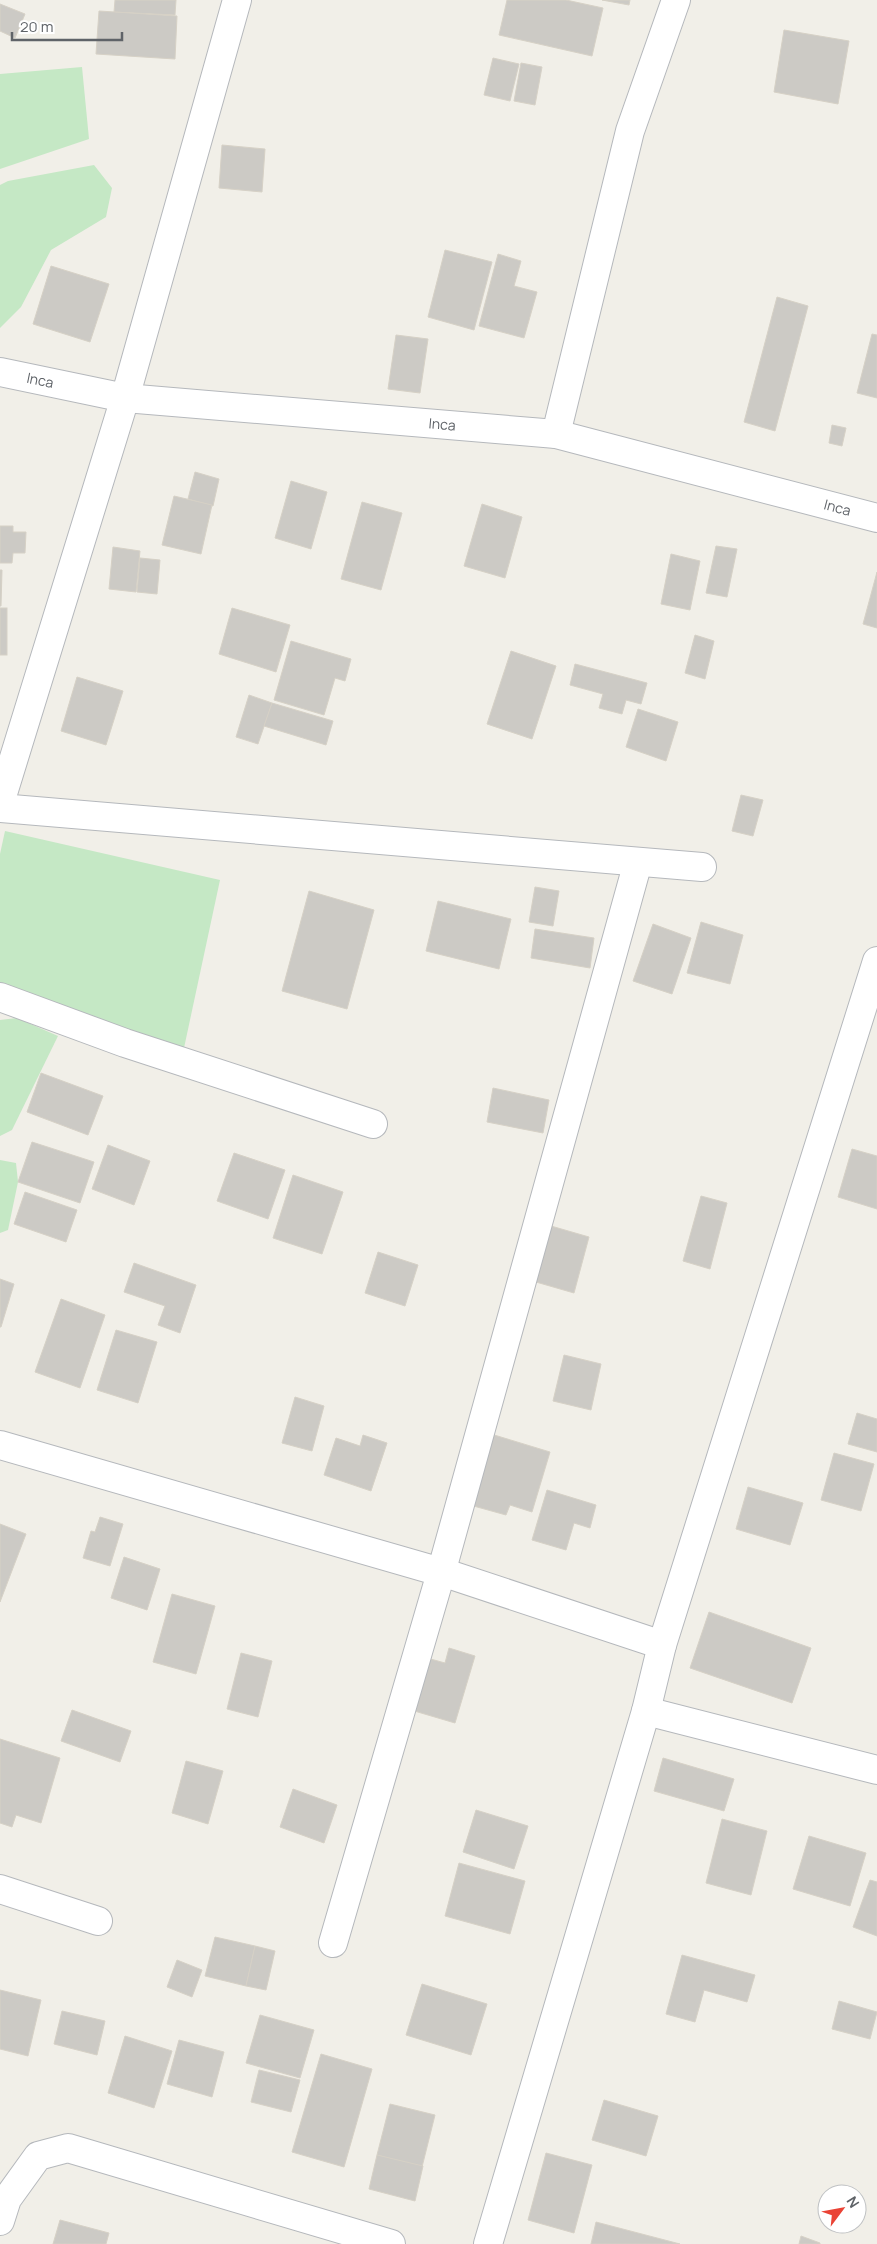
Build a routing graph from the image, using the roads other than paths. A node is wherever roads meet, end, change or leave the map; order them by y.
1 (237, 0) edge
2 (676, 0) edge
3 (0, 372) edge
4 (125, 398) junction
5 (556, 434) junction
6 (877, 518) edge
7 (0, 803) edge
8 (0, 808) edge
9 (638, 862) junction
10 (702, 868) dead end
11 (877, 961) edge
12 (0, 998) edge
13 (373, 1124) dead end
14 (0, 1445) edge
15 (441, 1573) junction
16 (662, 1644) junction
17 (646, 1711) junction
18 (877, 1770) edge
19 (0, 1889) edge
20 (98, 1921) dead end
21 (333, 1944) dead end
22 (0, 2221) edge
23 (391, 2244) edge
24 (488, 2244) edge

1 - 4 street
2 - 5 street
3 - 4 street, Inca
4 - 5 street, Inca
4 - 7 street
5 - 6 street, Inca
8 - 9 street
9 - 10 street
9 - 15 street
11 - 16 street
12 - 13 street
14 - 15 street
15 - 16 street
15 - 21 street
16 - 17 street
17 - 18 street
17 - 24 street
19 - 20 street
22 - 23 street

